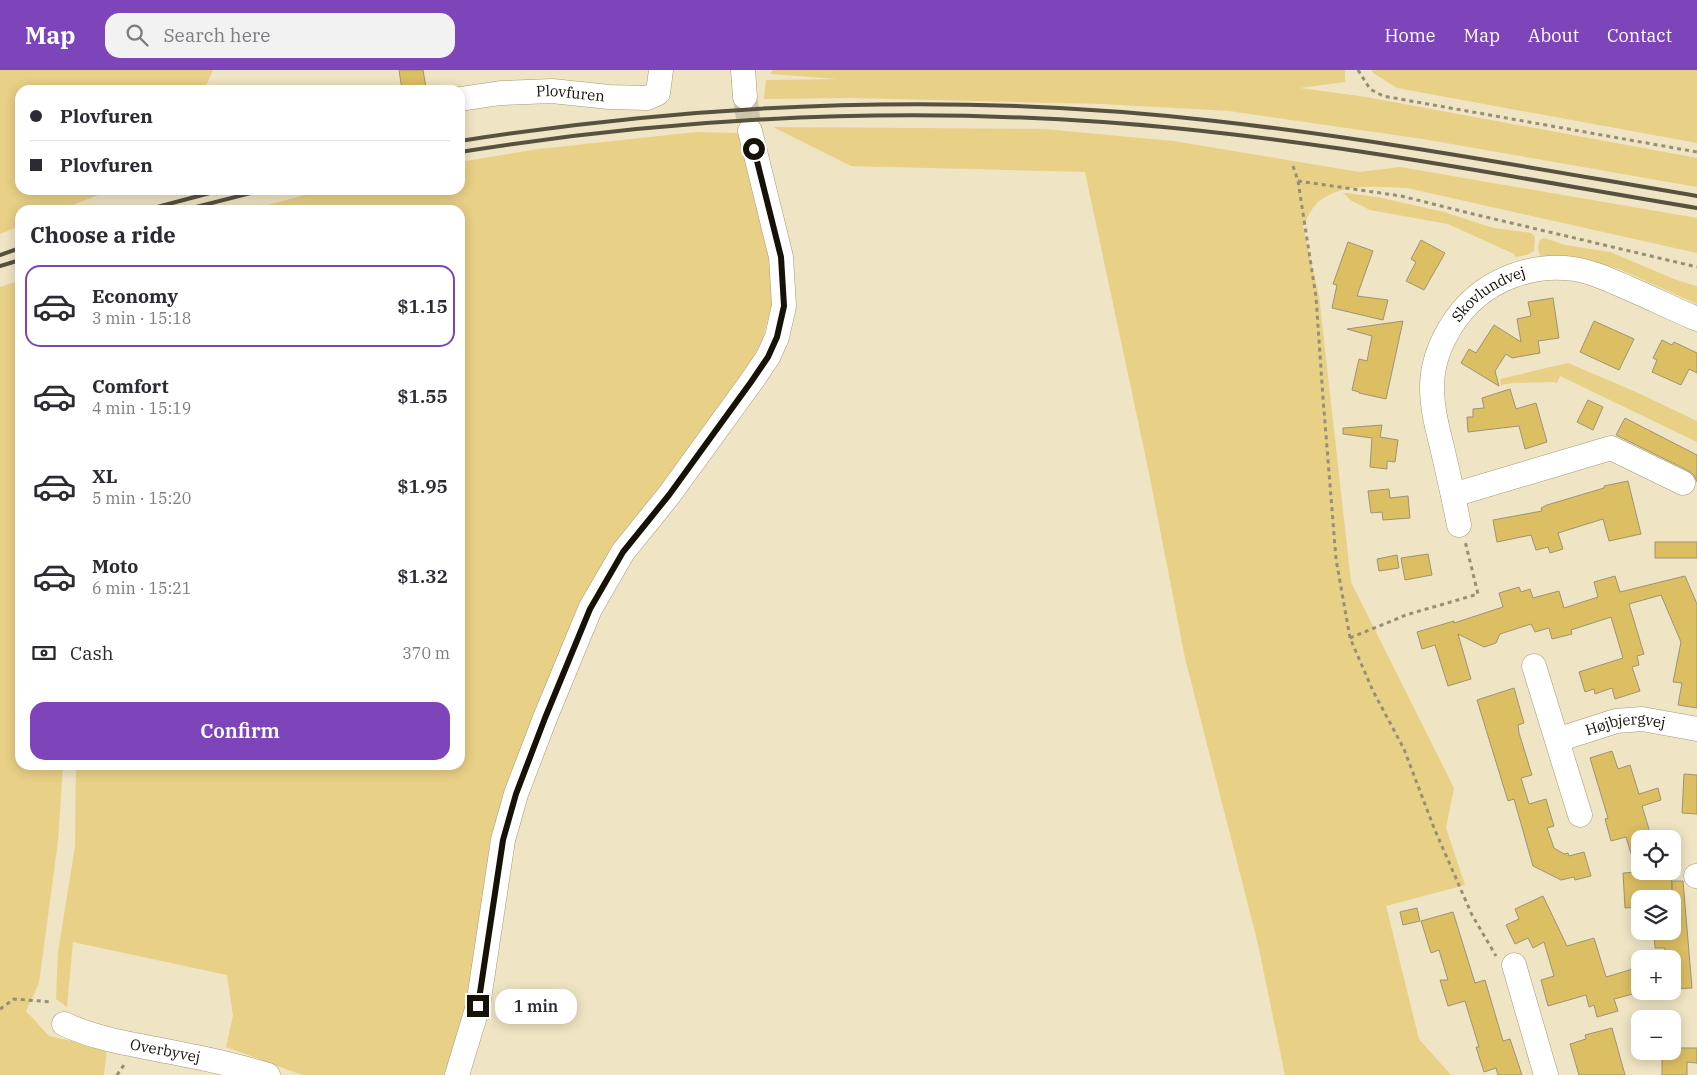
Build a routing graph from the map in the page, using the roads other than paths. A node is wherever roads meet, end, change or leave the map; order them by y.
1 (661, 70) edge
2 (744, 70) edge
3 (745, 97) tunnel mouth
4 (465, 98) edge
5 (750, 131) tunnel mouth
6 (1697, 319) edge
7 (1682, 483) dead end
8 (1453, 495) junction
9 (1462, 533) road end
10 (1534, 666) dead end
11 (1697, 729) edge
12 (1557, 740) junction
13 (1580, 815) dead end
14 (1514, 965) road end
15 (64, 1024) dead end
16 (268, 1075) edge
17 (457, 1075) edge
18 (1546, 1075) edge

1 - 4 street, Plovfuren
2 - 3 street
5 - 17 street
6 - 8 street, Skovlundvej
7 - 8 street
8 - 9 street, Skovlundvej
10 - 12 street
11 - 12 street, Højbjergvej
12 - 13 street
14 - 18 street
15 - 16 street, Overbyvej

